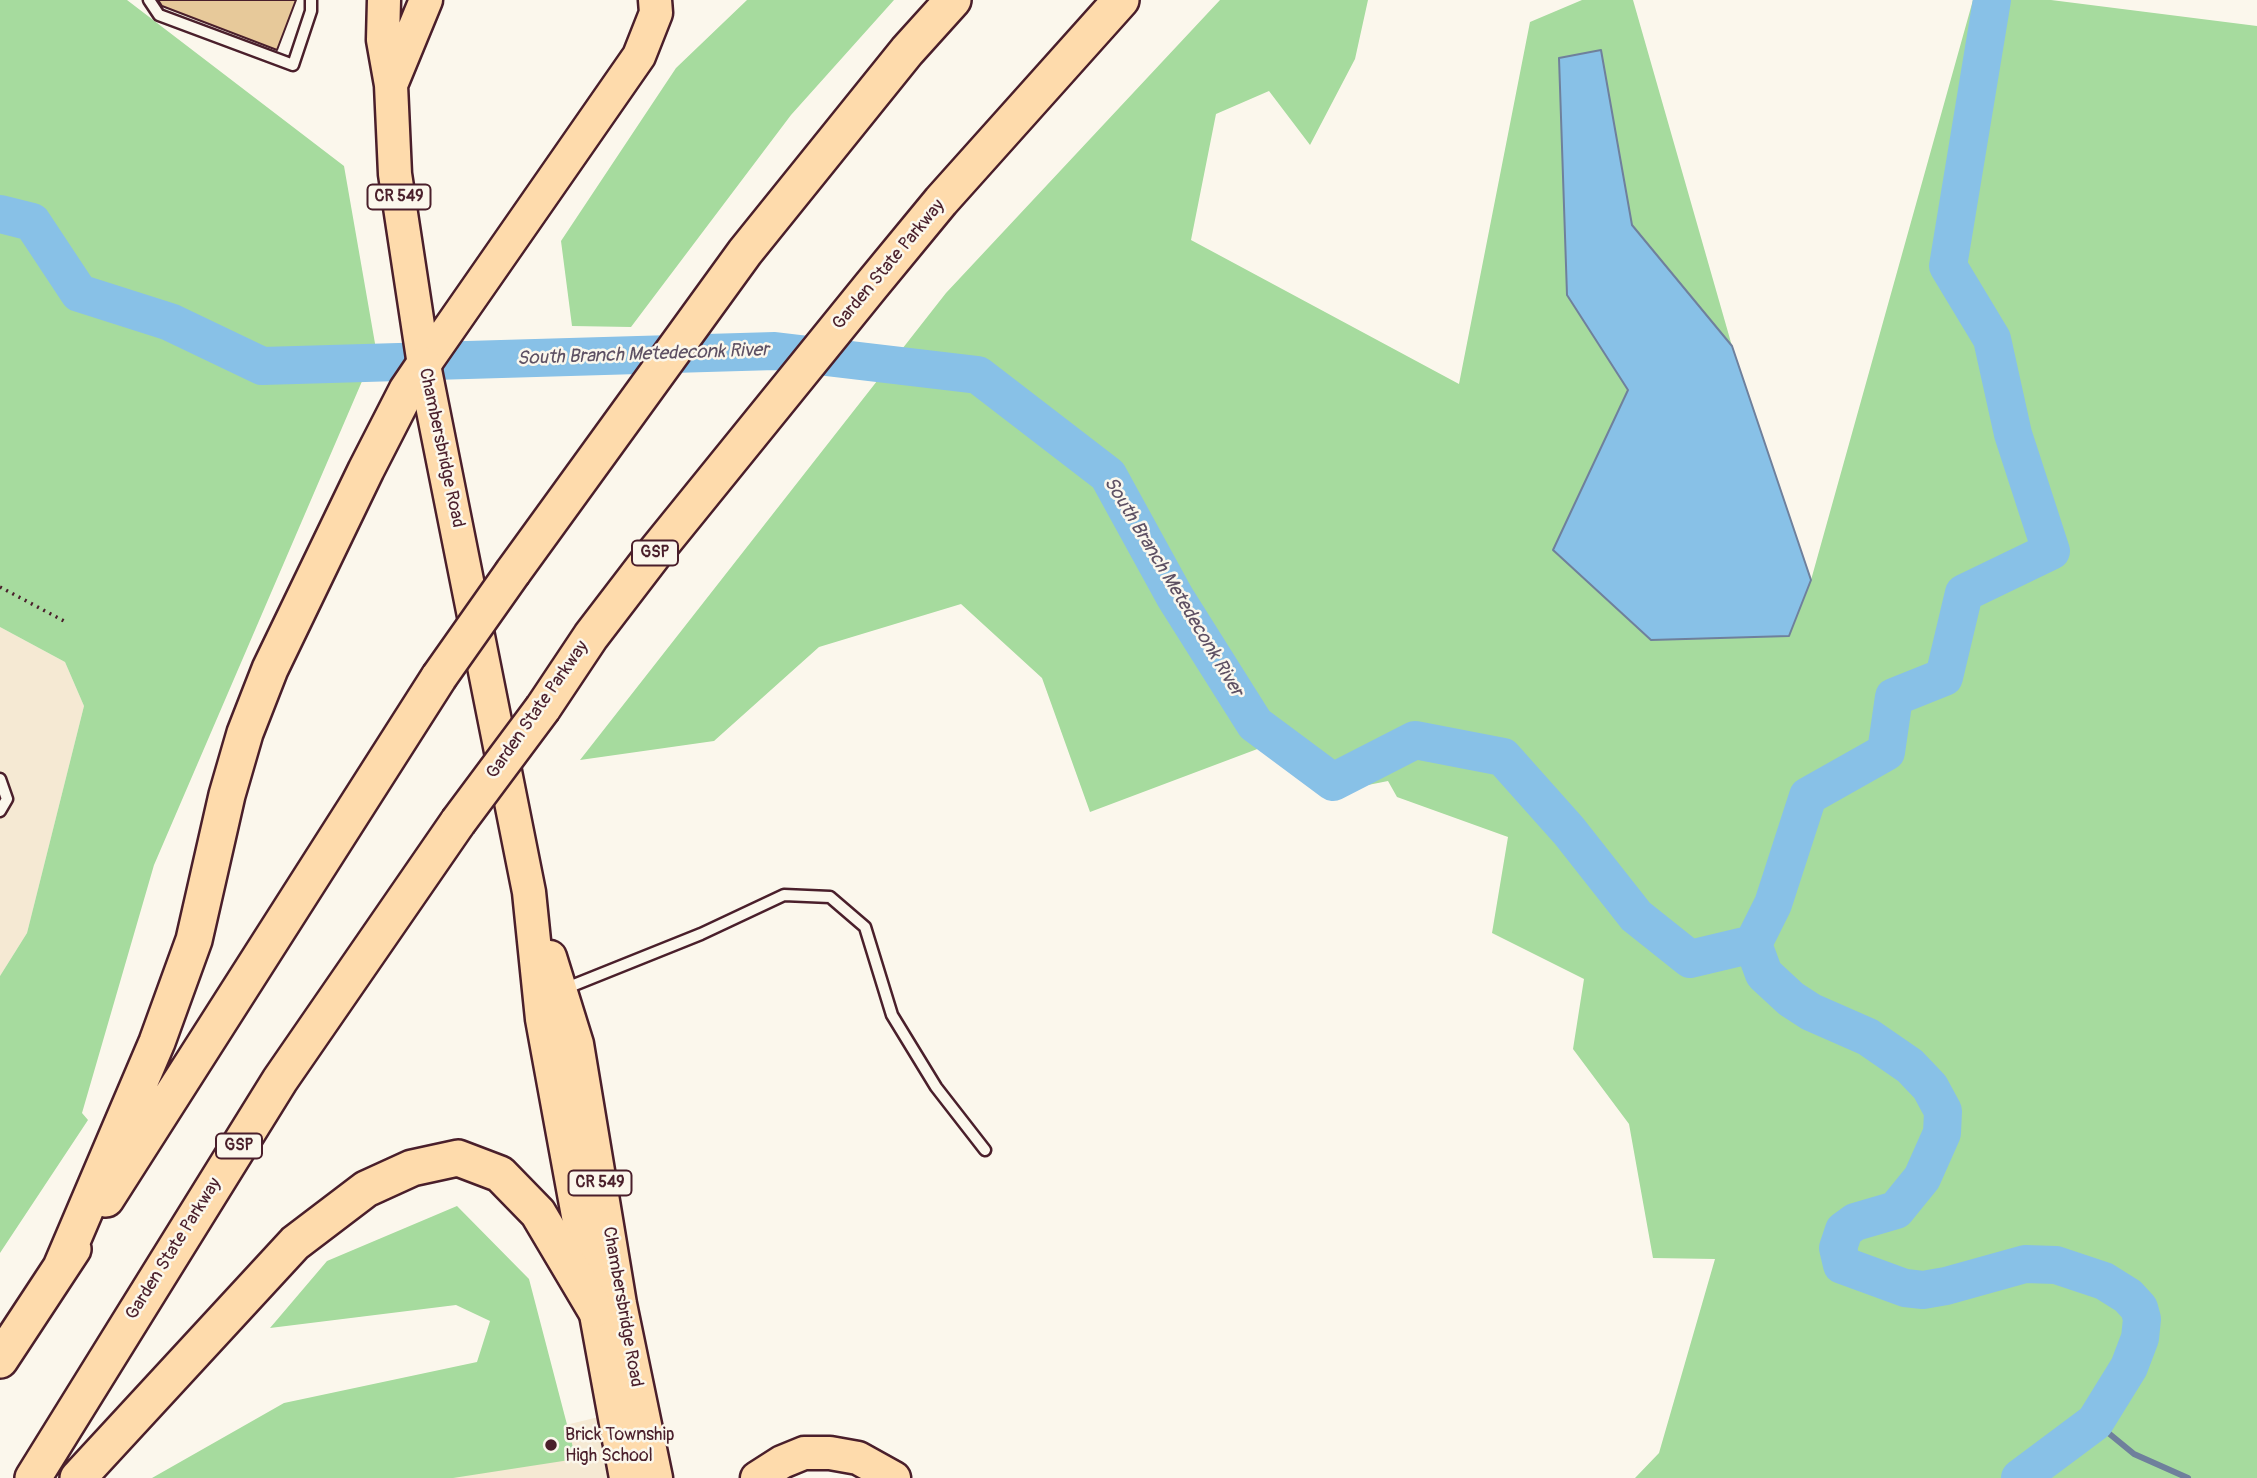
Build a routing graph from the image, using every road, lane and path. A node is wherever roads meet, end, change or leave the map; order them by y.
1 (149, 0) edge
2 (311, 0) edge
3 (384, 0) edge
4 (426, 0) edge
5 (655, 0) edge
6 (953, 0) edge
7 (1121, 0) edge
8 (391, 85) junction
9 (420, 381) junction
10 (0, 587) edge
11 (64, 621) dead end
12 (0, 779) edge
13 (0, 811) edge
14 (529, 892) junction
15 (561, 991) junction
16 (985, 1150) dead end
17 (61, 1266) junction
18 (595, 1309) junction
19 (0, 1360) edge
20 (33, 1478) edge
21 (78, 1478) edge
22 (626, 1478) edge
23 (656, 1478) edge
24 (757, 1478) edge
25 (894, 1478) edge

1 - 2 lane
3 - 8 main road, Chambersbridge Road / CR 549
4 - 8 main road
5 - 9 main road
6 - 17 highway, bridge
7 - 20 highway, Garden State Parkway / GSP, bridge
8 - 9 main road, Chambersbridge Road / CR 549
9 - 14 main road, Chambersbridge Road / CR 549
9 - 17 highway
10 - 11 path
12 - 13 lane
14 - 15 main road, Chambersbridge Road / CR 549
14 - 18 main road, Chambersbridge Road / CR 549
15 - 16 lane
15 - 23 main road, Chambersbridge Road / CR 549
17 - 19 highway
18 - 21 highway
18 - 22 main road, Chambersbridge Road / CR 549
24 - 25 main road

